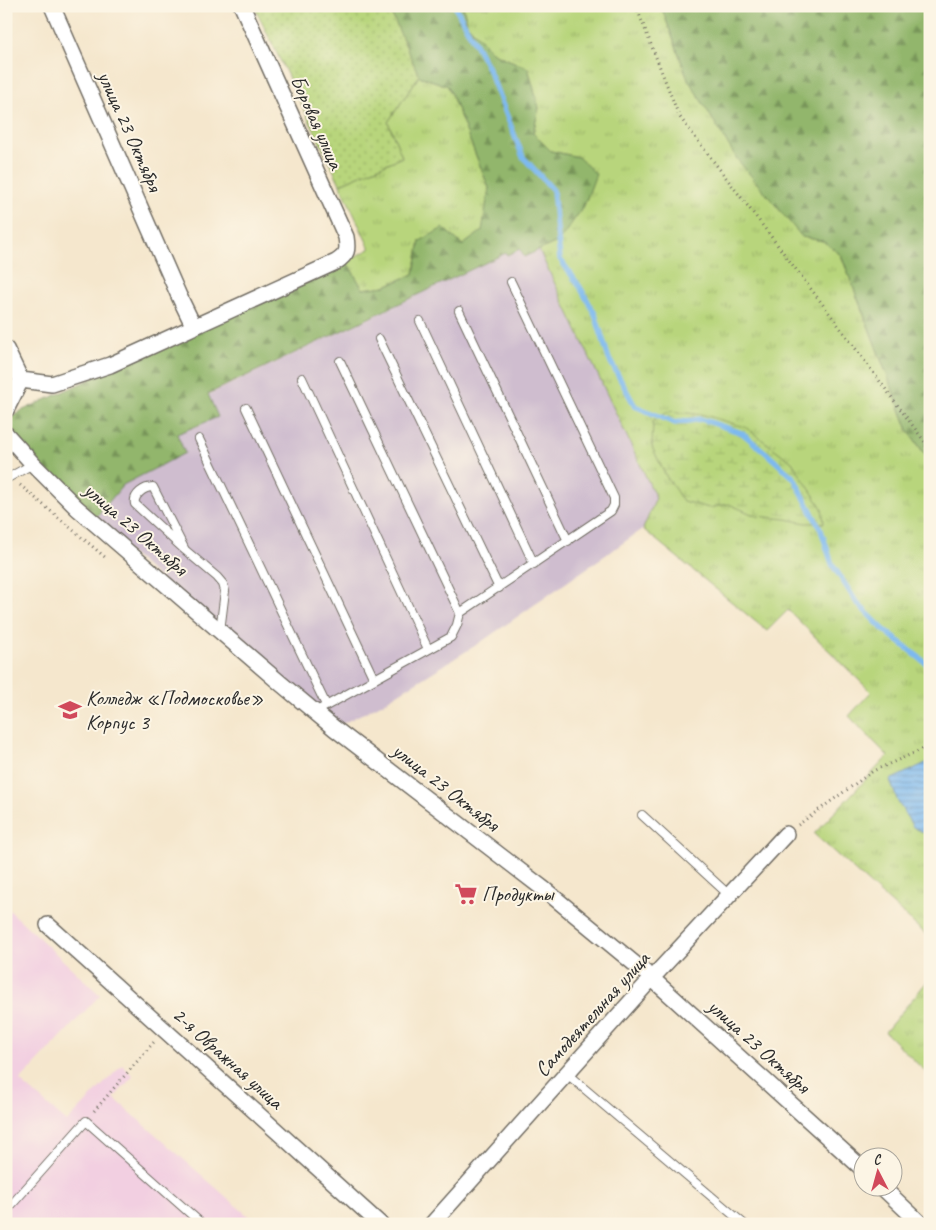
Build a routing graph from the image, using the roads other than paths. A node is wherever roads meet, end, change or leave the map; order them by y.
1 (52, 6) edge
2 (242, 6) edge
3 (511, 282) dead end
4 (459, 311) dead end
5 (420, 321) dead end
6 (194, 326) junction
7 (380, 339) dead end
8 (6, 349) edge
9 (340, 362) dead end
10 (302, 378) dead end
11 (21, 380) junction
12 (246, 408) dead end
13 (6, 410) edge
14 (6, 434) edge
15 (199, 439) dead end
16 (33, 464) junction
17 (6, 480) edge
18 (568, 541) junction
19 (185, 550) junction
20 (534, 564) junction
21 (499, 588) junction
22 (460, 614) junction
23 (220, 631) junction
24 (428, 649) junction
25 (374, 679) junction
26 (320, 708) junction
27 (642, 815) dead end
28 (786, 834) road end
29 (729, 895) junction
30 (48, 925) dead end
31 (652, 978) junction
32 (566, 1073) junction
33 (854, 1161) edge
34 (894, 1198) edge
35 (6, 1211) edge
36 (202, 1224) edge
37 (380, 1224) edge
38 (432, 1224) edge
39 (744, 1224) edge
40 (921, 1224) edge

1 - 6 street, улица 23 Октября
2 - 6 street, Боровая улица
3 - 18 lane
4 - 18 lane
5 - 20 lane
6 - 11 street
7 - 21 lane
8 - 11 street
9 - 22 lane
10 - 24 lane
11 - 13 street
12 - 25 lane
14 - 16 street, улица 23 Октября
15 - 26 lane
16 - 17 lane
16 - 23 street, улица 23 Октября
18 - 20 lane
19 - 19 lane
19 - 23 lane
20 - 21 lane
21 - 22 lane
22 - 24 lane
23 - 26 street, улица 23 Октября
24 - 25 lane
25 - 26 lane
26 - 31 street, улица 23 Октября
27 - 29 lane
28 - 29 street, Самодеятельная улица
29 - 31 street, Самодеятельная улица
30 - 37 street, 2-я Овражная улица
31 - 32 street, Самодеятельная улица
31 - 33 street, улица 23 Октября
32 - 38 street, Самодеятельная улица
32 - 39 lane
34 - 40 street
35 - 36 lane

